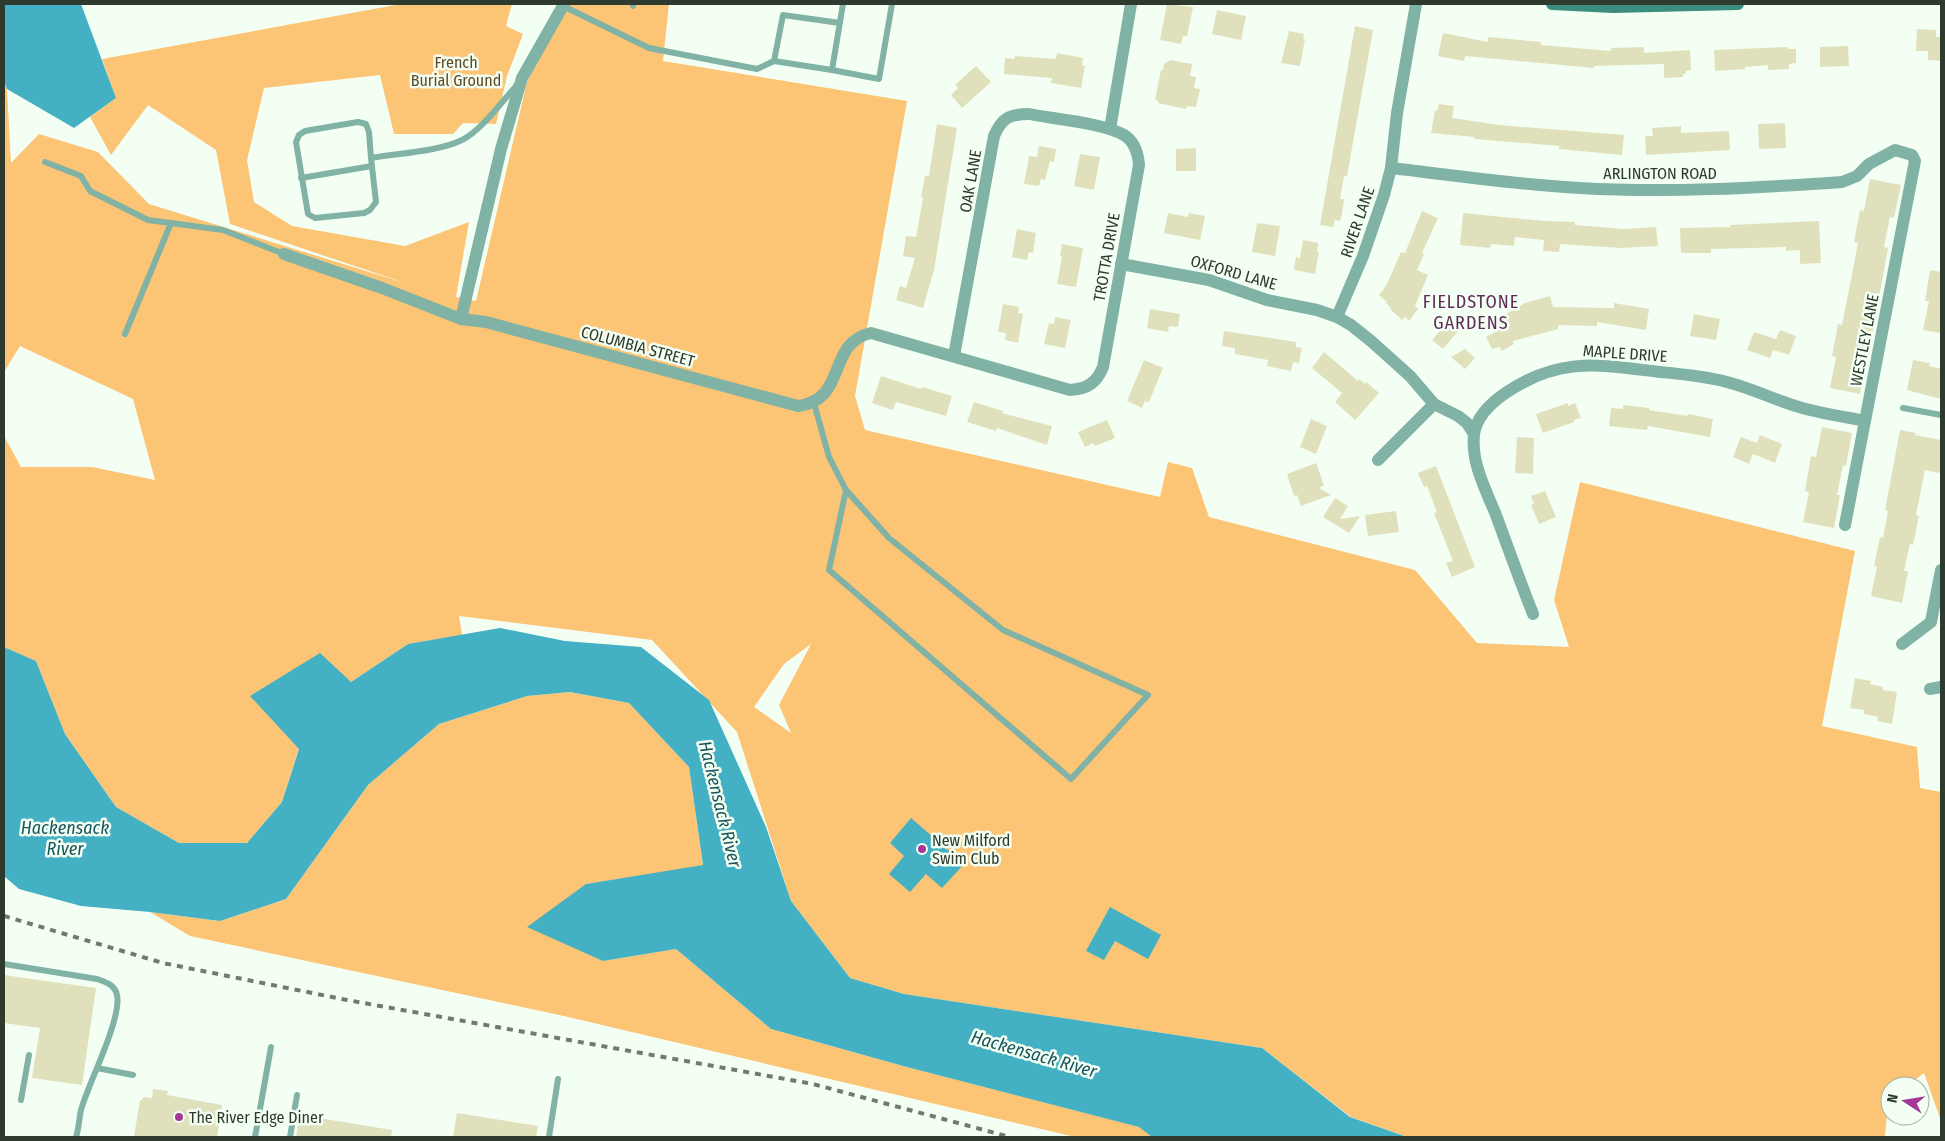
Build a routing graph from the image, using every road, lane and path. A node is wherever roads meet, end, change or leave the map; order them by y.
1 (843, 4) edge
2 (892, 4) edge
3 (1131, 4) edge
4 (1416, 4) edge
5 (1552, 4) edge
6 (1738, 4) edge
7 (563, 5) edge
8 (1681, 5) edge
9 (840, 23) junction
10 (774, 60) junction
11 (832, 70) junction
12 (522, 78) junction
13 (1110, 129) junction
14 (371, 158) junction
15 (1915, 161) joint
16 (45, 162) dead end
17 (372, 166) junction
18 (1390, 168) junction
19 (301, 178) junction
20 (171, 223) junction
21 (284, 254) joint
22 (1121, 264) junction
23 (1337, 318) junction
24 (461, 319) junction
25 (124, 334) dead end
26 (954, 356) junction
27 (814, 403) junction
28 (1434, 404) junction
29 (1903, 408) dead end
30 (1941, 415) edge
31 (1865, 421) junction
32 (1474, 434) junction
33 (1378, 460) dead end
34 (846, 490) junction
35 (1846, 525) dead end
36 (1941, 570) edge
37 (1940, 583) edge
38 (1533, 614) dead end
39 (1902, 644) dead end
40 (4, 964) edge
41 (272, 1048) dead end
42 (29, 1055) dead end
43 (97, 1068) junction
44 (133, 1075) dead end
45 (558, 1079) dead end
46 (297, 1095) dead end
47 (21, 1100) dead end
48 (76, 1137) edge
49 (255, 1137) edge
50 (290, 1137) edge
51 (549, 1137) edge

1 - 9 lane
2 - 11 lane
3 - 13 street
4 - 18 street, RIVER LANE
5 - 8 main road
6 - 8 main road
7 - 10 lane
7 - 12 street
9 - 10 lane
9 - 11 lane
10 - 11 lane
12 - 14 lane
12 - 24 street
13 - 22 street, TROTTA DRIVE
13 - 26 street, OAK LANE
14 - 17 lane
14 - 19 lane
15 - 18 street, ARLINGTON ROAD
15 - 31 street, WESTLEY LANE
16 - 20 lane
17 - 19 lane
17 - 19 lane
18 - 23 street, RIVER LANE
20 - 21 lane
20 - 25 lane
21 - 24 street, COLUMBIA STREET
22 - 23 street, OXFORD LANE
22 - 26 street, TROTTA DRIVE
23 - 28 street
24 - 27 street, COLUMBIA STREET
26 - 27 street
27 - 34 lane
28 - 32 street
28 - 33 street
29 - 30 lane
31 - 32 street, MAPLE DRIVE
31 - 35 street, WESTLEY LANE
32 - 38 street, MAPLE DRIVE
34 - 34 lane
36 - 37 street
37 - 39 street
40 - 43 lane
41 - 49 lane
42 - 47 lane
43 - 44 lane
43 - 48 lane
45 - 51 lane
46 - 50 lane

